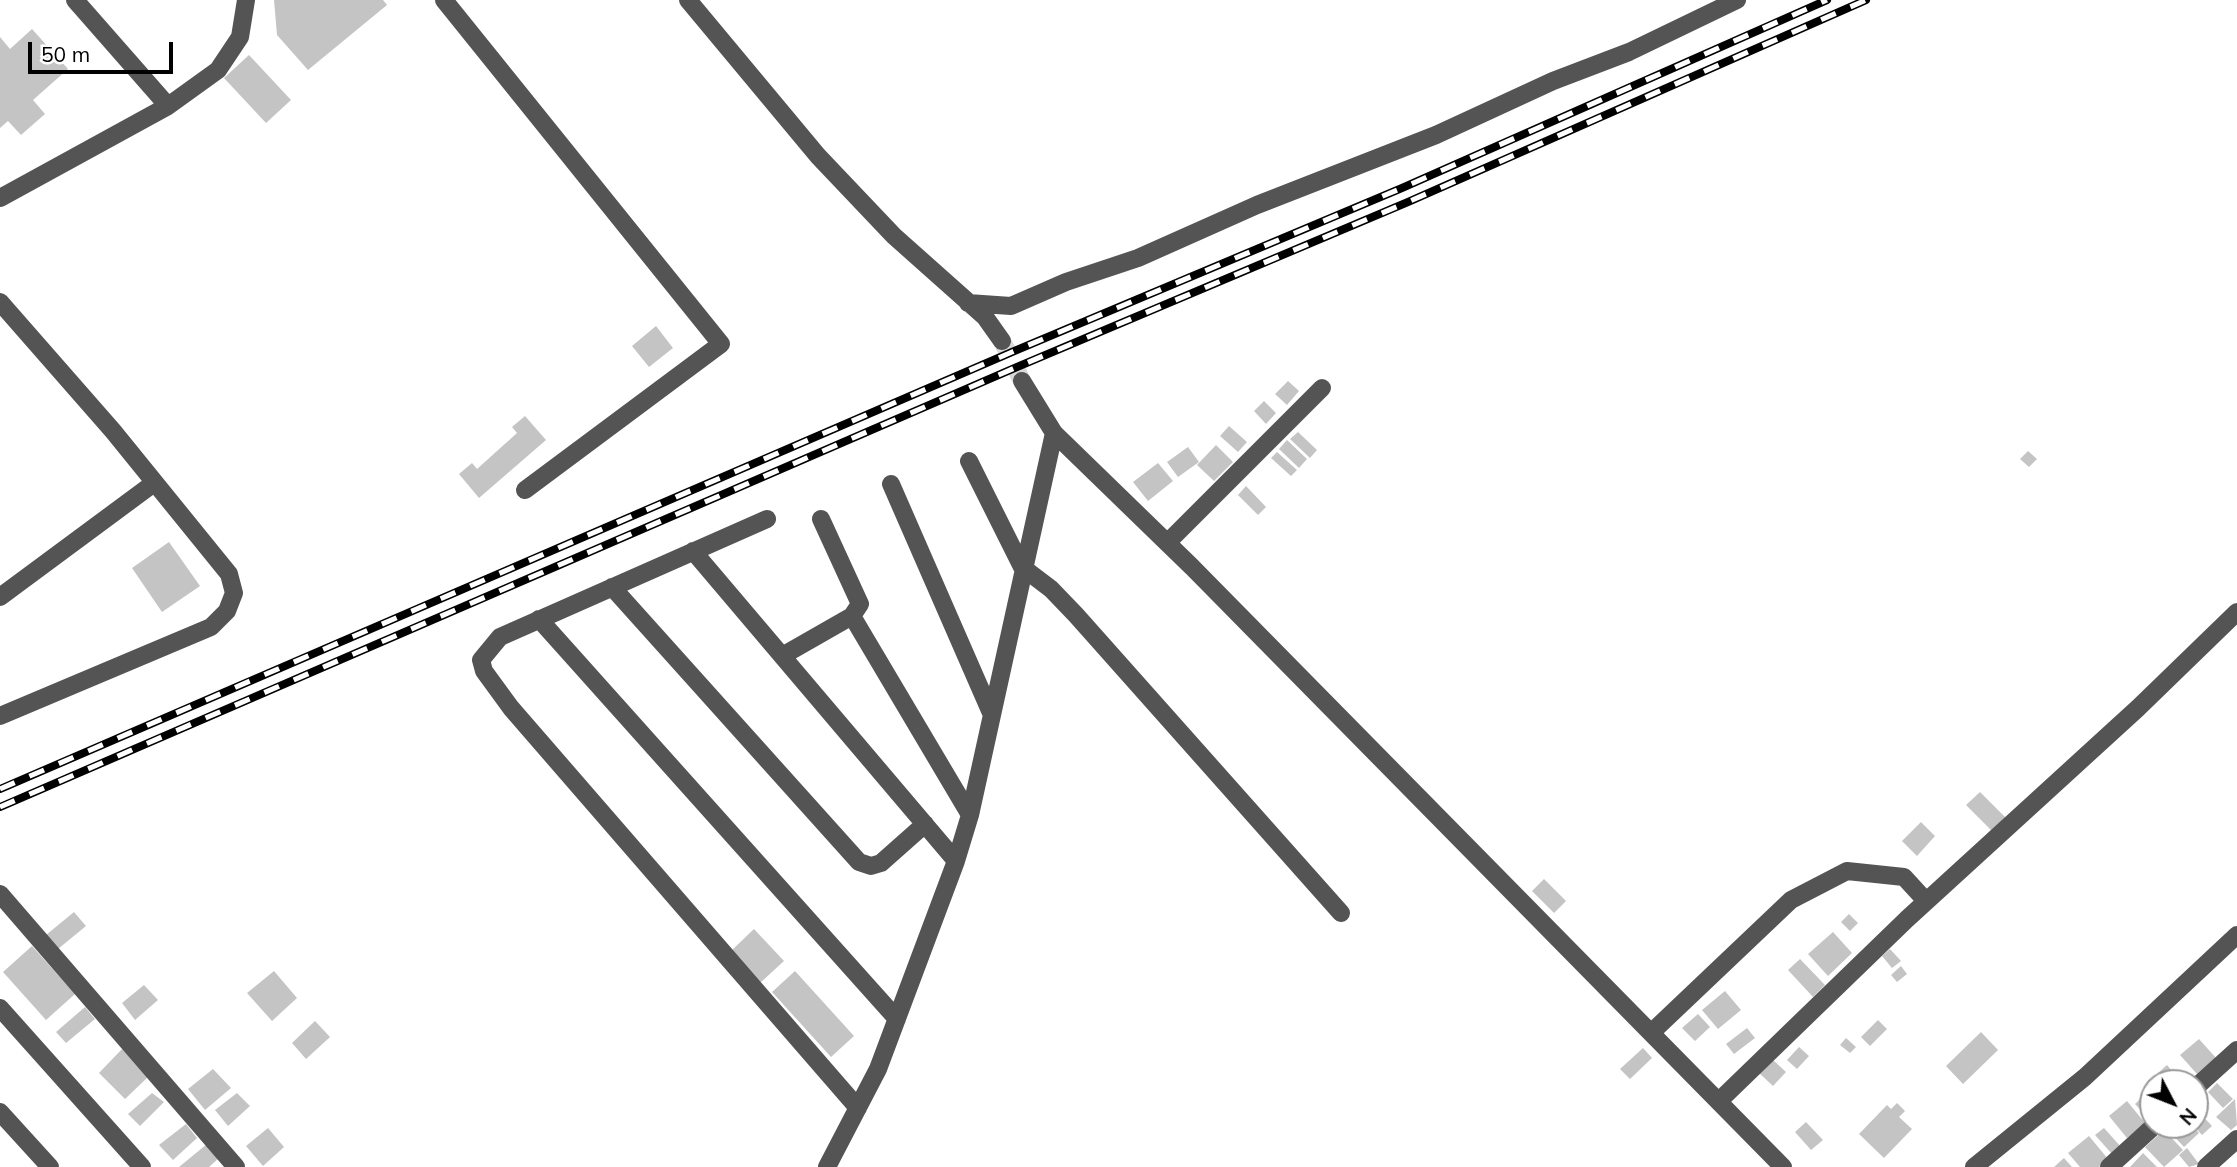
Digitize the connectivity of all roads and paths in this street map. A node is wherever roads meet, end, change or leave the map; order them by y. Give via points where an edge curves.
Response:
1 (75, 0) edge
2 (246, 0) edge
3 (444, 0) edge
4 (688, 0) edge
5 (1737, 0) edge
6 (167, 106) junction
7 (0, 198) edge
8 (0, 302) edge
9 (968, 303) junction
10 (1002, 341) tunnel mouth
11 (1022, 381) tunnel mouth
12 (1322, 388) dead end
13 (1054, 433) junction
14 (970, 461) dead end
15 (154, 483) junction
16 (891, 484) dead end
17 (525, 490) dead end
18 (767, 519) dead end
19 (821, 519) dead end
20 (1167, 543) junction
21 (693, 551) junction
22 (1022, 567) junction
23 (612, 587) junction
24 (0, 597) edge
25 (2237, 612) edge
26 (852, 616) junction
27 (539, 620) junction
28 (782, 656) junction
29 (991, 713) junction
30 (0, 716) edge
31 (970, 815) junction
32 (925, 824) junction
33 (956, 861) junction
34 (0, 894) edge
35 (1926, 901) junction
36 (1341, 913) dead end
37 (2237, 935) edge
38 (0, 1008) edge
39 (897, 1019) junction
40 (1651, 1032) junction
41 (2237, 1050) edge
42 (2209, 1075) edge
43 (1719, 1101) junction
44 (858, 1108) junction
45 (0, 1112) edge
46 (2140, 1139) edge
47 (2237, 1139) edge
48 (50, 1167) edge
49 (142, 1167) edge
50 (236, 1167) edge
51 (827, 1167) edge
52 (1783, 1167) edge
53 (1975, 1167) edge
54 (2109, 1167) edge
55 (2206, 1167) edge

1 - 6 street
2 - 6 street via 240,37 218,70
3 - 17 street via 721,344
4 - 9 street via 818,156 894,236
5 - 9 street via 1629,52 1138,258 1011,306
6 - 7 street
8 - 15 street
9 - 10 street
11 - 13 street
12 - 20 street
13 - 20 street
13 - 22 street
14 - 22 street
15 - 24 street
15 - 30 street via 229,574 234,593 226,611 211,627
16 - 29 street
18 - 21 street
19 - 26 street via 859,601
20 - 40 street
21 - 23 street
21 - 28 street
22 - 29 street
22 - 36 street via 1076,615
23 - 27 street
23 - 32 street via 859,862 881,863
25 - 35 street
26 - 28 street
26 - 31 street
27 - 39 street
27 - 44 street via 489,646 481,660 484,671 511,708
28 - 32 street
29 - 31 street
31 - 33 street
32 - 33 street
33 - 39 street
34 - 50 street
35 - 40 street via 1904,877 1847,871 1791,900
35 - 43 street
37 - 53 street via 2085,1077
38 - 49 street
39 - 44 street
40 - 43 street
41 - 42 street
43 - 52 street
44 - 51 street
45 - 48 street
46 - 54 street
47 - 55 street

